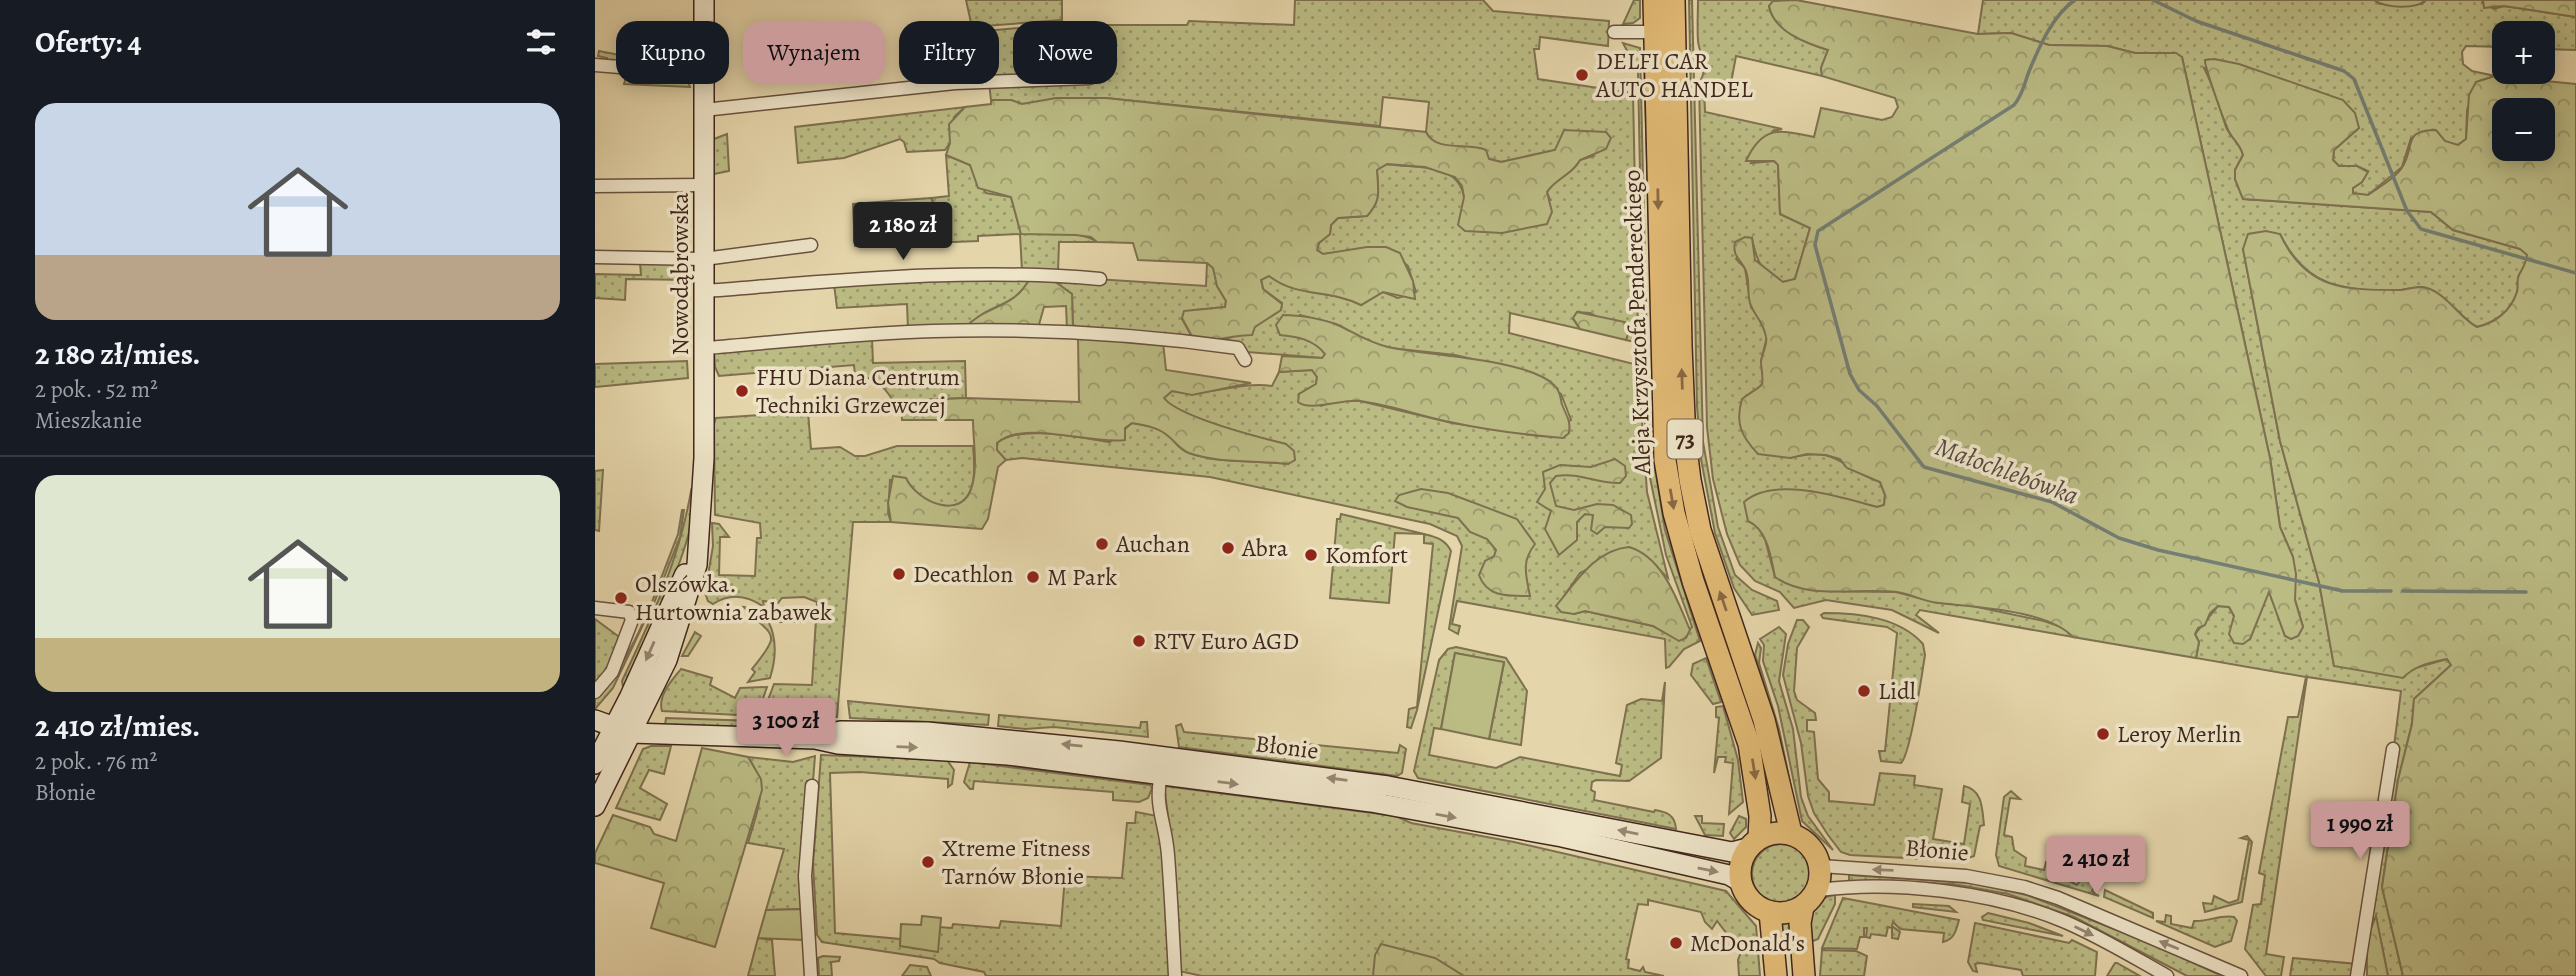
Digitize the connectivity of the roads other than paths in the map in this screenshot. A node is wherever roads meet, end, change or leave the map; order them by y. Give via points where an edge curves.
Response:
1 (704, 0) edge
2 (1654, 0) edge
3 (1674, 0) edge
4 (704, 21) edge
5 (1614, 32) dead end
6 (1665, 33) junction
7 (595, 65) edge
8 (616, 67) edge
9 (1013, 81) edge
10 (704, 84) edge
11 (704, 110) junction
12 (704, 185) junction
13 (595, 186) edge
14 (811, 245) dead end
15 (595, 257) edge
16 (704, 259) junction
17 (1100, 279) dead end
18 (704, 291) junction
19 (705, 348) junction
20 (1245, 360) dead end
21 (595, 608) edge
22 (595, 692) edge
23 (595, 720) edge
24 (613, 733) edge
25 (2393, 749) dead end
26 (595, 764) edge
27 (1163, 766) junction
28 (812, 786) dead end
29 (595, 806) edge
30 (1791, 833) junction
31 (1754, 843) junction
32 (1821, 866) junction
33 (1741, 882) junction
34 (1819, 890) junction
35 (1803, 907) junction
36 (1770, 912) junction
37 (2235, 974) edge
38 (811, 976) edge
39 (1175, 976) edge
40 (1776, 976) edge
41 (1804, 976) edge
42 (2167, 976) edge
43 (2357, 976) edge

1 - 4 main road, Nowodąbrowska
2 - 6 main road, Aleja Krzysztofa Pendereckiego / 73
3 - 6 main road, Aleja Krzysztofa Pendereckiego / 73
5 - 6 street
30 -> 6 main road, Aleja Krzysztofa Pendereckiego / 73 via 1764,720 1700,530 1690,480
6 -> 31 main road, Aleja Krzysztofa Pendereckiego / 73 via 1665,460 1693,581 1749,744 1760,816
7 - 8 street
9 - 11 street
10 - 11 main road, Nowodąbrowska
11 - 12 main road, Nowodąbrowska
12 - 13 street
12 - 16 main road, Nowodąbrowska
14 - 16 street
15 - 16 street
16 - 18 main road, Nowodąbrowska
17 - 18 street via 994,275
18 - 19 main road, Nowodąbrowska
19 - 20 street via 915,332 1036,330 1238,348
19 - 24 main road, Nowodąbrowska via 703,478 692,588 667,660
21 - 22 street via 620,609 629,612 632,620 612,672
23 - 24 main road
24 - 26 main road, Nowodąbrowska
24 - 27 main road, Błonie via 815,739
24 - 29 main road, Nowodąbrowska
25 - 43 street
31 -> 27 main road, Błonie via 1732,852 1388,786
27 -> 33 main road, Błonie via 1562,837 1729,875
27 - 39 street via 1157,805 1168,853
28 - 38 street via 805,876
30 - 31 main road via 1769,834
30 - 32 main road via 1812,849
31 - 33 main road, 73 via 1741,864
32 - 34 main road
37 -> 32 street, Błonie via 2058,898 2013,884 1945,874
33 - 36 main road via 1751,901
34 - 35 main road
34 -> 42 street, Błonie via 1866,887 2007,903 2073,926
35 - 36 main road via 1789,913
35 - 41 main road
36 - 40 main road

